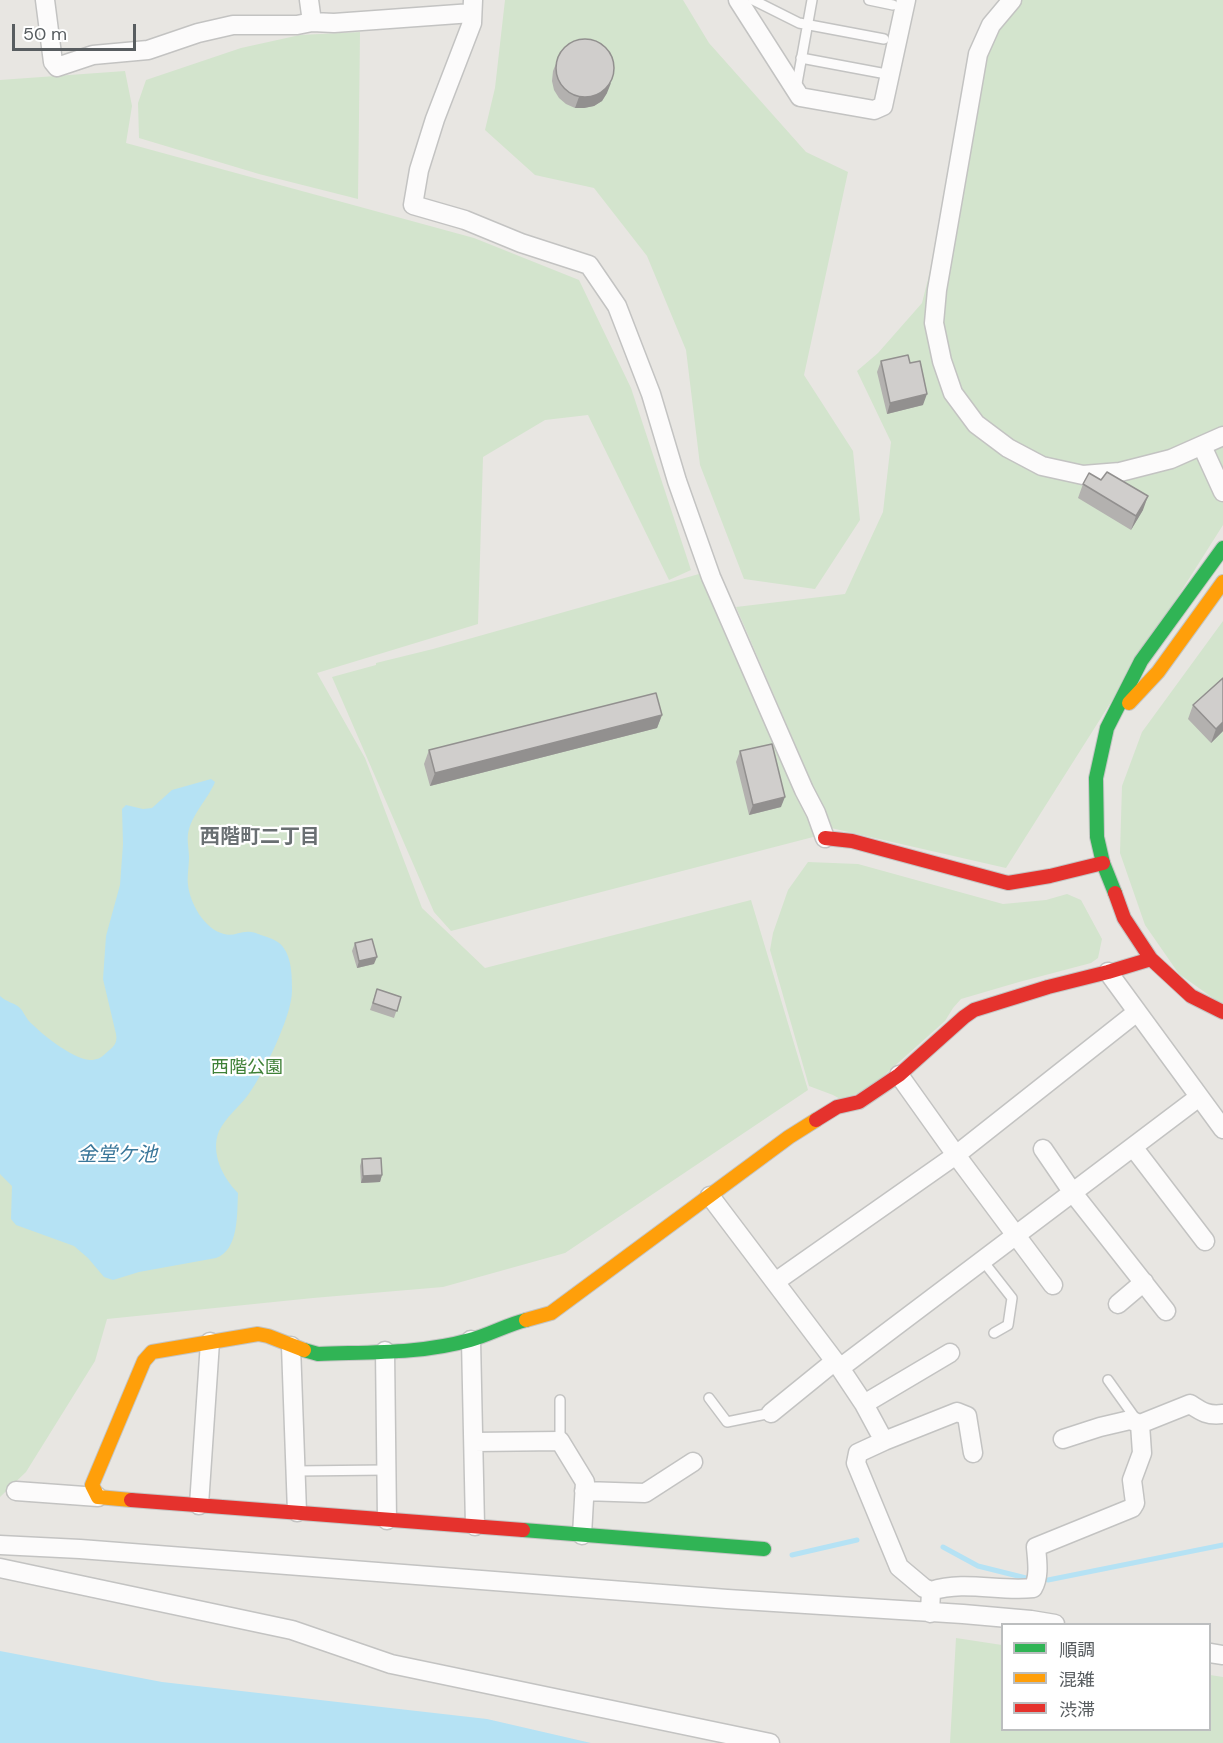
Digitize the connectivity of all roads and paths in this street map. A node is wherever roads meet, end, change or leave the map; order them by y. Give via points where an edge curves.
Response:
1 (45, 0) edge
2 (309, 0) edge
3 (738, 0) edge
4 (753, 0) edge
5 (812, 0) edge
6 (869, 0) edge
7 (1012, 0) edge
8 (899, 2) edge
9 (472, 6) edge
10 (397, 9) edge
11 (312, 22) junction
12 (808, 25) junction
13 (884, 39) dead end
14 (801, 58) junction
15 (881, 73) dead end
16 (795, 90) junction
17 (1223, 436) edge
18 (1202, 446) junction
19 (1223, 492) edge
20 (1223, 548) edge
21 (1223, 582) edge
22 (1107, 728) junction
23 (825, 838) joint
24 (1103, 863) junction
25 (1151, 959) junction
26 (1108, 972) junction
27 (1137, 1012) junction
28 (1223, 1012) edge
29 (899, 1075) junction
30 (1199, 1097) junction
31 (1223, 1129) edge
32 (1133, 1147) junction
33 (1043, 1149) dead end
34 (956, 1155) junction
35 (1073, 1193) junction
36 (710, 1196) junction
37 (1016, 1236) junction
38 (1205, 1241) dead end
39 (983, 1261) junction
40 (775, 1282) junction
41 (1144, 1282) junction
42 (1053, 1285) dead end
43 (1118, 1304) dead end
44 (1166, 1311) dead end
45 (994, 1333) dead end
46 (471, 1340) junction
47 (210, 1342) junction
48 (291, 1346) junction
49 (385, 1351) junction
50 (950, 1353) dead end
51 (838, 1365) junction
52 (1108, 1380) dead end
53 (709, 1398) dead end
54 (560, 1400) dead end
55 (864, 1404) junction
56 (771, 1413) joint
57 (1223, 1414) edge
58 (1140, 1424) junction
59 (1063, 1438) dead end
60 (560, 1441) junction
61 (884, 1441) junction
62 (474, 1442) junction
63 (974, 1453) dead end
64 (693, 1462) dead end
65 (387, 1470) junction
66 (295, 1471) junction
67 (16, 1491) dead end
68 (584, 1491) junction
69 (98, 1497) junction
70 (199, 1504) junction
71 (297, 1512) junction
72 (387, 1520) junction
73 (476, 1526) junction
74 (582, 1534) junction
75 (0, 1545) edge
76 (764, 1549) dead end
77 (0, 1568) edge
78 (931, 1591) junction
79 (930, 1613) junction
80 (1049, 1623) edge
81 (770, 1743) edge

1 - 11 street via 53,62 57,67 93,55 148,50 234,25
2 - 11 street
3 - 16 street
4 - 12 lane
5 - 12 lane
6 - 8 lane
7 - 18 street via 991,25 978,54 937,290 934,323 953,393 976,424 1008,448 1042,466 1083,475 1120,472 1171,459
8 - 16 street via 883,106 874,110 800,97
9 - 10 street
9 - 23 street via 472,23 435,119 419,170 413,206 465,220 589,265 617,306 651,394 711,578
10 - 11 street via 334,23
12 - 13 lane
12 - 14 lane
14 - 15 lane
14 - 16 lane
17 - 18 street
18 - 19 street
20 - 22 street via 1141,661
21 - 22 street via 1158,672
22 - 24 street via 1096,778 1097,837
23 - 24 street via 852,841 1008,884
24 - 25 street via 1124,918
25 - 26 street
25 - 28 street via 1191,996
26 - 27 street
26 - 29 street via 974,1010
27 - 30 street
27 - 34 street
29 - 34 street
29 - 36 street via 859,1102 837,1107 789,1137
30 - 31 street
30 - 32 street
32 - 35 street
32 - 38 street
33 - 35 street
34 - 37 street
34 - 40 street
35 - 37 street
35 - 41 street
36 - 40 street
36 - 46 street via 551,1313
37 - 39 street
37 - 42 street
39 - 45 lane via 1012,1298 1008,1325
39 - 51 street
40 - 51 street
41 - 43 street
41 - 44 street
46 - 49 street
46 - 62 street
47 - 48 street via 258,1334
47 - 69 street via 152,1352 144,1361 92,1485
47 - 70 street
48 - 49 street via 318,1354
48 - 66 street
49 - 65 street
50 - 55 street
51 - 55 street
51 - 56 street
52 - 58 lane
53 - 56 lane via 727,1422
54 - 60 lane
55 - 61 street
57 - 58 street via 1212,1416 1191,1404
58 - 59 street via 1130,1420
58 - 78 street via 1142,1453 1132,1480 1132,1508 1036,1547 1038,1568 1033,1587 965,1586
60 - 62 street
60 - 68 street via 585,1482
61 - 63 street via 957,1412 967,1416
61 - 78 street via 858,1453 856,1463 899,1567
62 - 73 street
64 - 68 street via 645,1493
65 - 66 lane
65 - 72 street
66 - 71 street
67 - 69 street
68 - 74 street
69 - 70 street
70 - 71 street
71 - 72 street
72 - 73 street
73 - 74 street
74 - 76 street
75 - 79 street
77 - 81 street via 292,1630 391,1664
78 - 79 street
79 - 80 street

